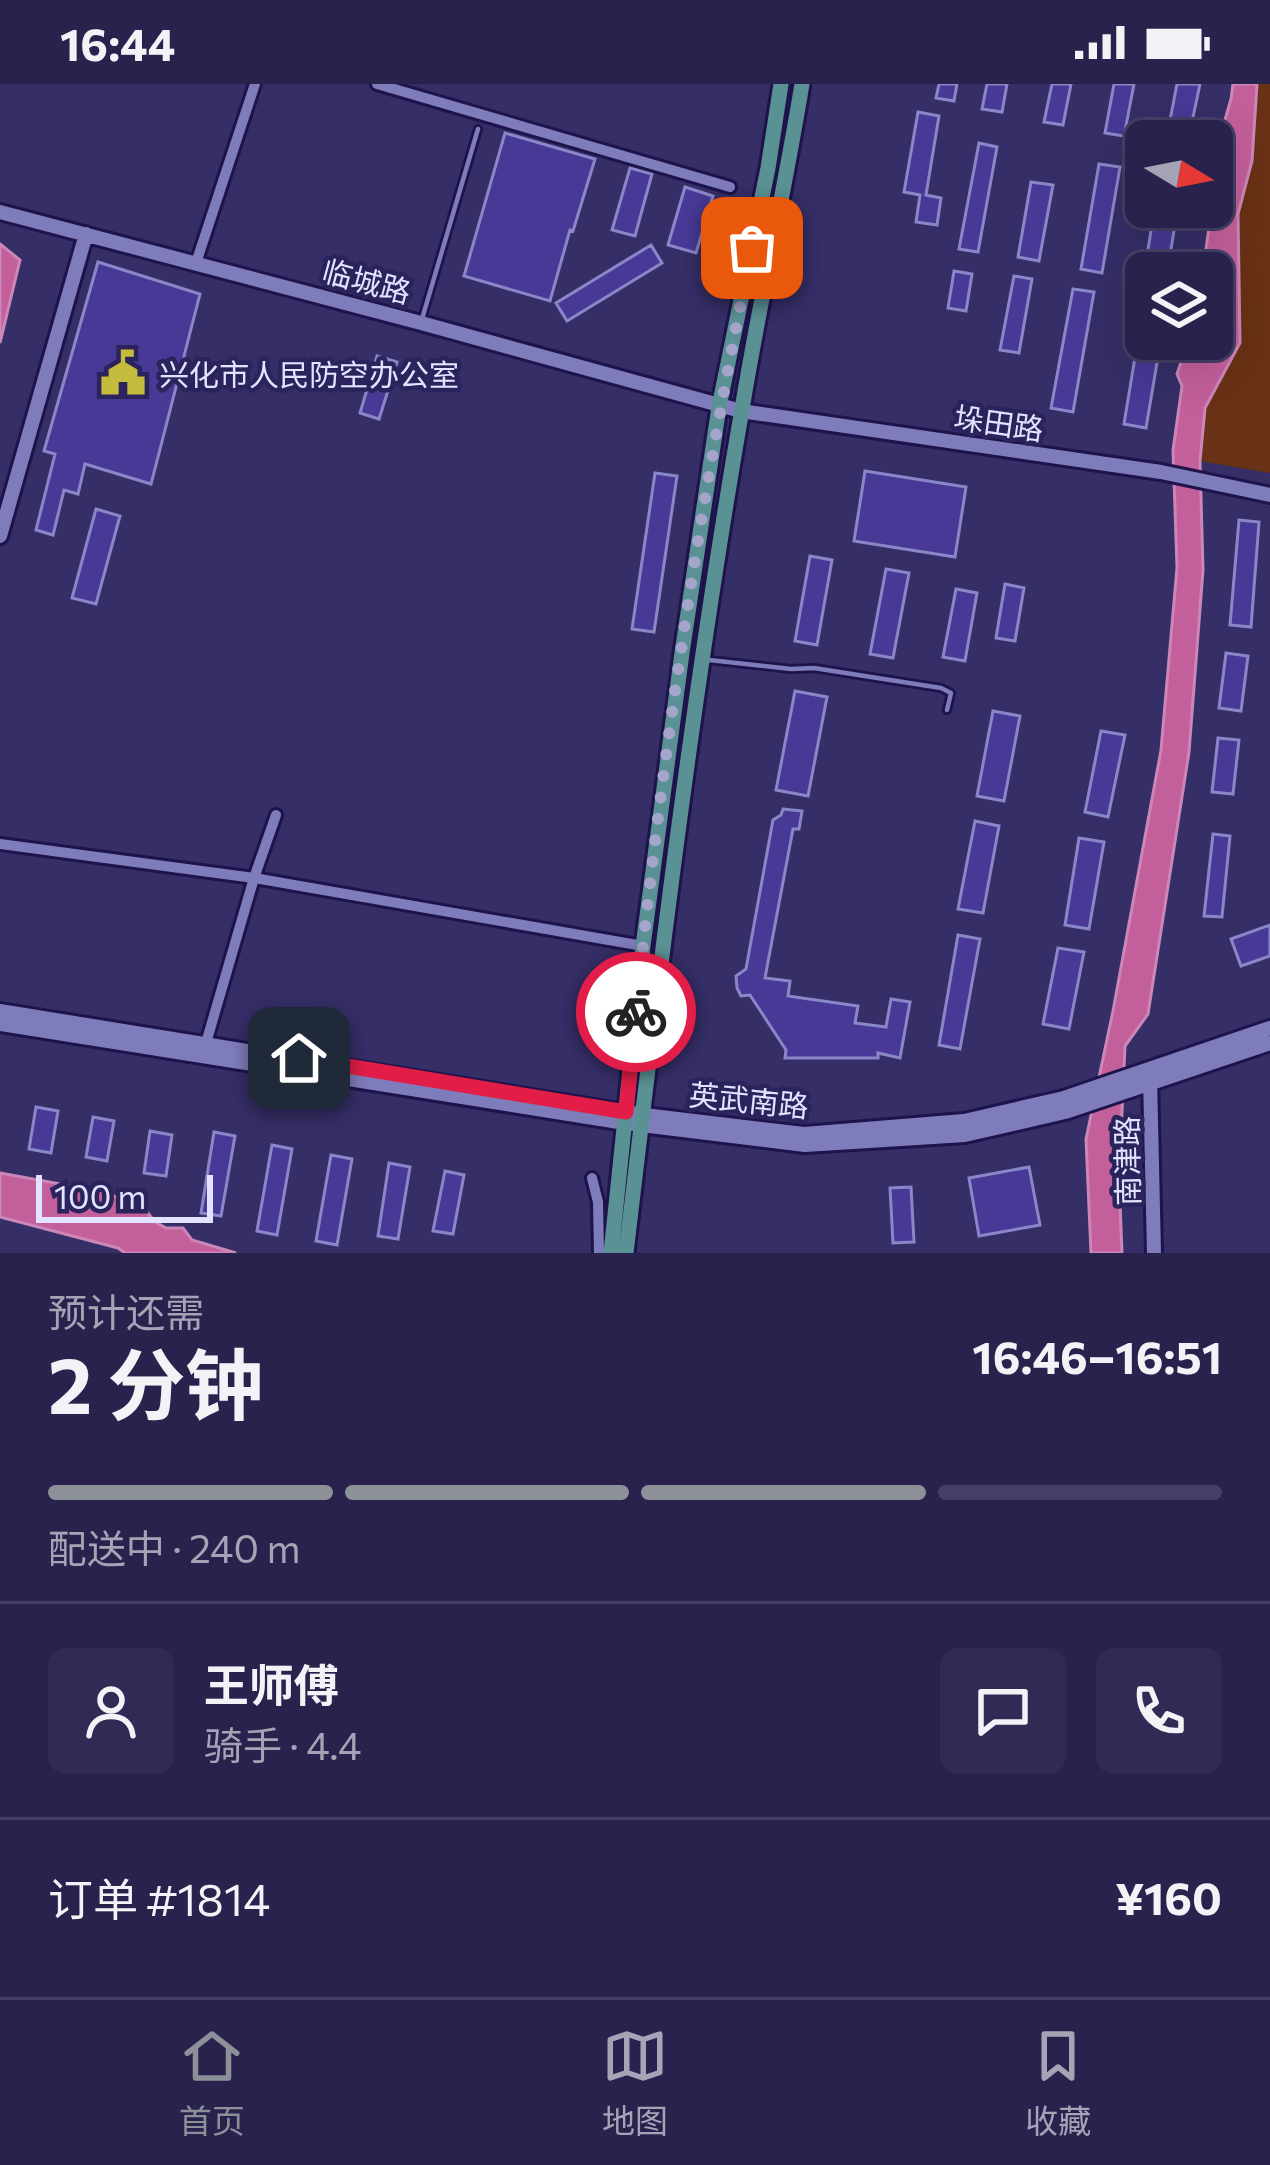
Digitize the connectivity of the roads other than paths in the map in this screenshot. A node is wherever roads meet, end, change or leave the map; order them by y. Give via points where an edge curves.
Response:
1 (255, 84) edge
2 (377, 84) edge
3 (781, 84) edge
4 (802, 84) edge
5 (478, 129) dead end
6 (730, 187) dead end
7 (0, 212) edge
8 (86, 234) junction
9 (196, 263) junction
10 (421, 322) junction
11 (719, 406) junction
12 (741, 412) junction
13 (1270, 495) edge
14 (0, 536) edge
15 (704, 659) junction
16 (947, 710) dead end
17 (276, 815) dead end
18 (0, 844) edge
19 (254, 878) junction
20 (643, 946) junction
21 (0, 1011) edge
22 (0, 1024) edge
23 (1270, 1028) edge
24 (206, 1043) junction
25 (1270, 1043) edge
26 (1150, 1077) junction
27 (625, 1117) junction
28 (644, 1120) junction
29 (592, 1178) dead end
30 (613, 1247) edge
31 (1154, 1253) edge

1 - 9 street
2 - 6 street
3 - 11 main road
4 - 12 main road
5 - 10 lane
7 - 8 main road, 临城路
8 - 9 main road, 临城路
8 - 14 main road
9 - 10 main road, 临城路
10 - 11 main road, 临城路
11 - 12 main road, 垛田路
11 - 20 main road
12 - 13 main road, 垛田路
12 - 15 main road
15 - 16 lane via 941,688 951,693
15 - 28 main road
17 - 19 street
18 - 19 street
19 - 20 street
19 - 24 street
20 - 27 main road
21 - 24 main road, 英武南路
22 - 27 main road, 英武南路
23 - 26 main road, 英武南路
24 - 27 main road, 英武南路
25 - 26 main road, 英武南路
26 - 28 main road, 英武南路 via 965,1135 805,1145
26 - 31 main road, 南津路
27 - 28 main road, 英武南路
27 - 30 main road
28 - 30 main road
29 - 30 street

